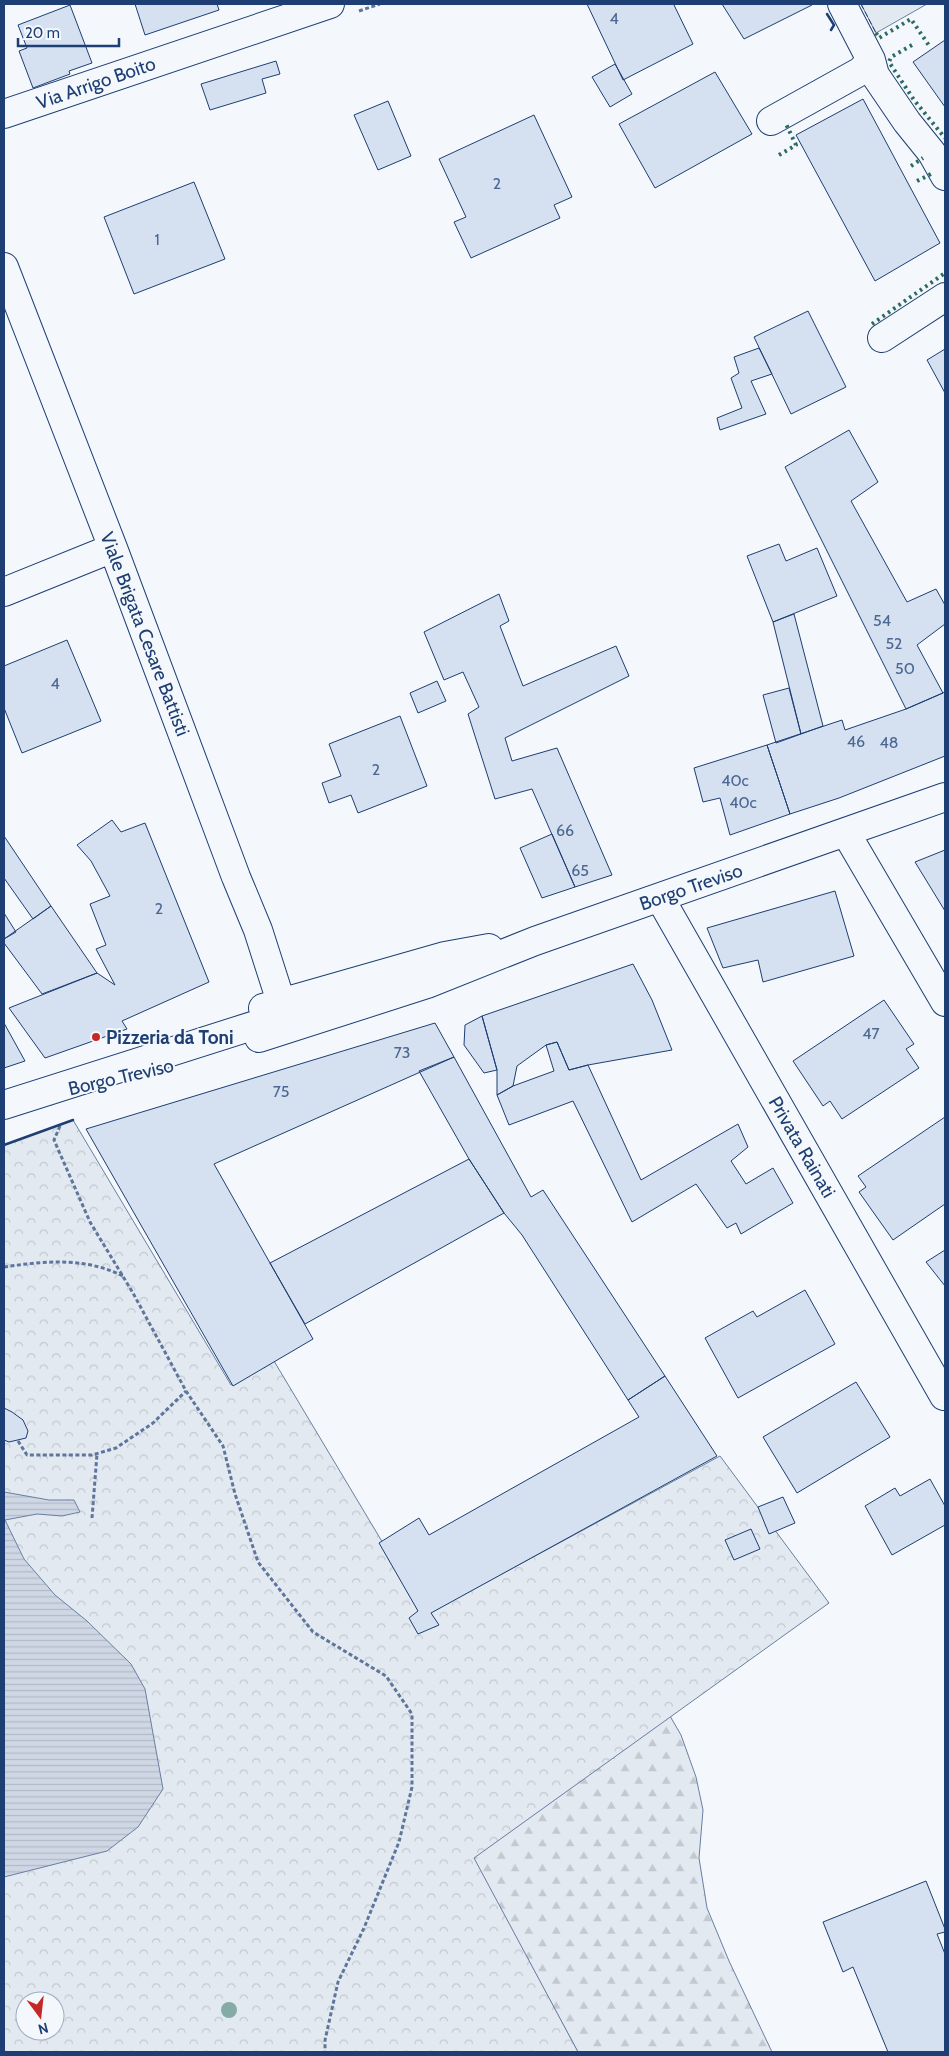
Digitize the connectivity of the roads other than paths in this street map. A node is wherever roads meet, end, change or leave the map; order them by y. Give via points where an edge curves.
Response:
1 (330, 4) edge
2 (842, 4) edge
3 (871, 60) junction
4 (4, 114) edge
5 (771, 121) dead end
6 (945, 176) edge
7 (4, 267) edge
8 (945, 297) edge
9 (882, 338) dead end
10 (112, 548) junction
11 (4, 592) edge
12 (945, 797) edge
13 (846, 833) junction
14 (660, 898) junction
15 (535, 941) junction
16 (281, 1002) junction
17 (945, 1002) edge
18 (344, 1010) junction
19 (40, 1093) junction
20 (4, 1105) edge
21 (944, 1396) edge

1 - 4 street, Via Arrigo Boito
2 - 3 street
3 - 5 street via 861,71
3 - 6 street via 875,76 932,153
7 - 10 street, Viale Brigata Cesare Battisti
8 - 9 street
10 - 11 street
10 - 16 street, Viale Brigata Cesare Battisti via 258,930
12 - 13 street, Borgo Treviso
13 - 14 street, Borgo Treviso
13 - 17 street
14 - 15 street, Borgo Treviso
14 - 21 street, Privata Rainati
15 - 16 street, Borgo Treviso via 445,956
15 - 18 street, Borgo Treviso via 427,984
16 - 18 street, Borgo Treviso via 293,1011 326,1004
16 - 19 street, Borgo Treviso via 102,1063
18 - 19 street, Borgo Treviso via 187,1062 108,1084
19 - 20 street, Borgo Treviso

